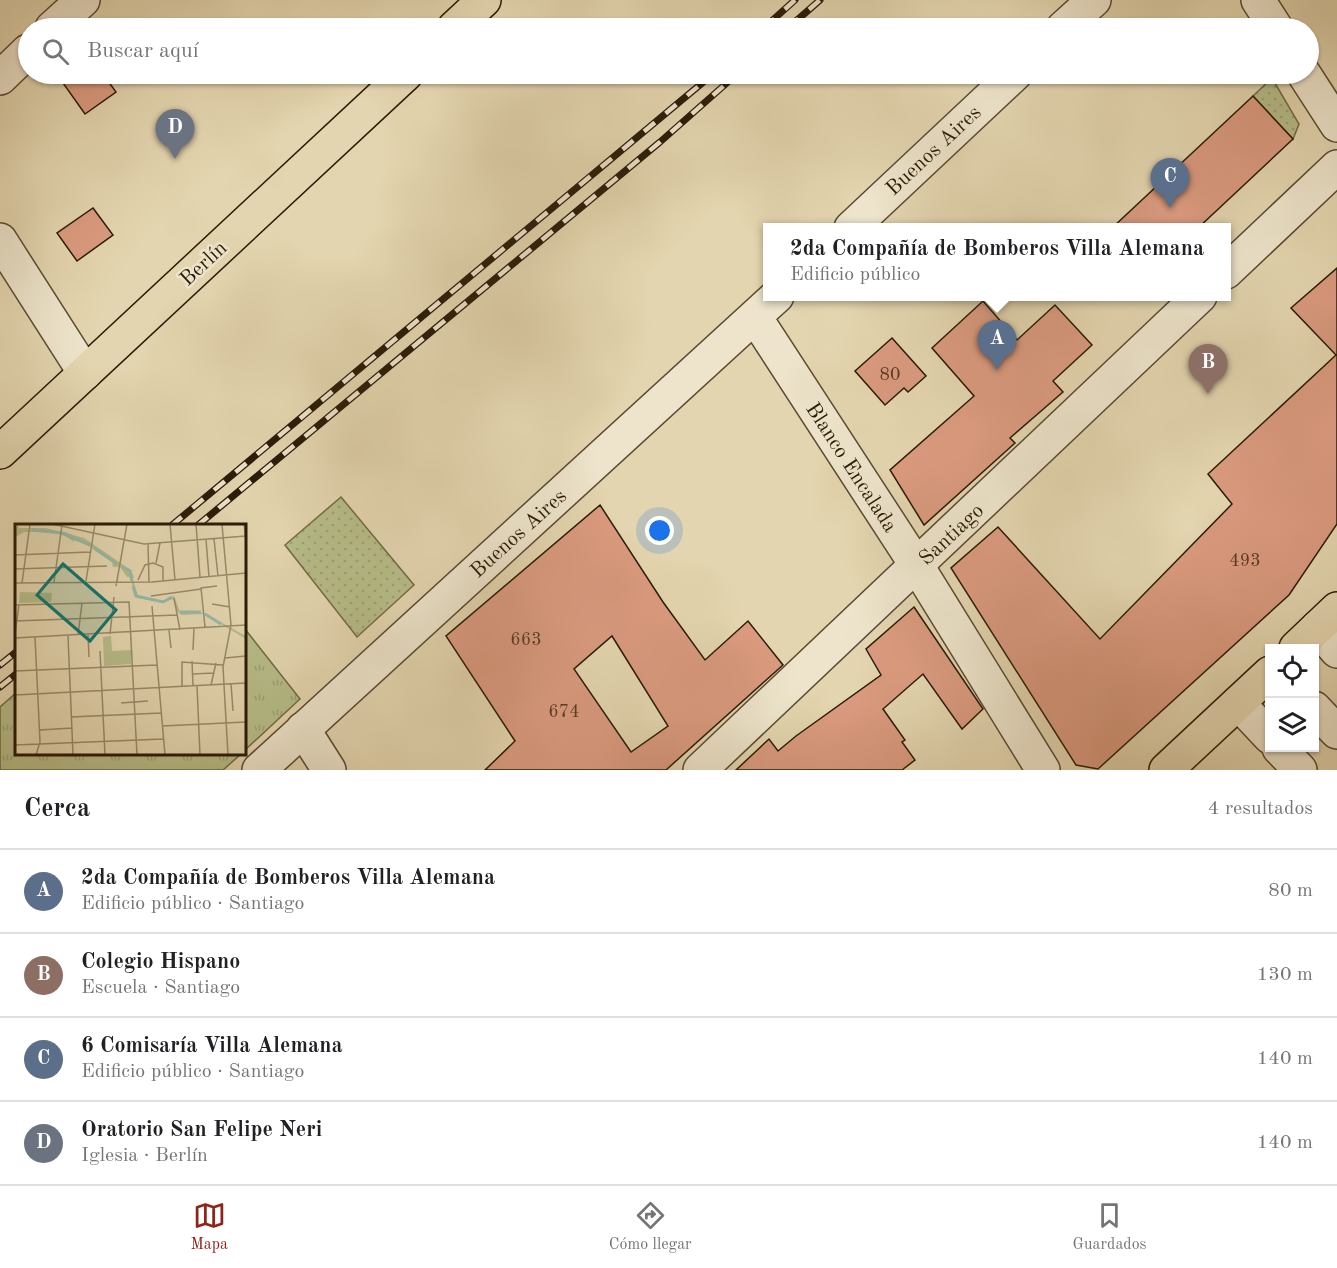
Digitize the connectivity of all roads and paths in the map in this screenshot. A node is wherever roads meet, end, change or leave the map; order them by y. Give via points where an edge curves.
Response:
1 (83, 0) edge
2 (484, 0) edge
3 (1094, 0) edge
4 (1258, 0) edge
5 (63, 18) edge
6 (465, 18) edge
7 (1074, 18) edge
8 (1270, 18) edge
9 (18, 61) edge
10 (0, 78) edge
11 (395, 84) edge
12 (1004, 84) edge
13 (1310, 84) edge
14 (1337, 125) edge
15 (1337, 167) edge
16 (856, 223) edge
17 (0, 240) edge
18 (1231, 268) edge
19 (1196, 301) edge
20 (766, 307) edge
21 (85, 373) junction
22 (0, 452) edge
23 (917, 566) junction
24 (1265, 677) edge
25 (1238, 703) junction
26 (1319, 713) edge
27 (303, 729) junction
28 (1337, 732) edge
29 (1265, 733) edge
30 (1284, 752) edge
31 (1172, 768) edge
32 (259, 770) edge
33 (329, 770) edge
34 (699, 770) edge
35 (1043, 770) edge
36 (1300, 770) edge

1 - 5 street
2 - 6 main road
3 - 7 street
4 - 8 street
9 - 10 street
11 - 21 main road, Berlín
12 - 16 street, Buenos Aires
13 - 14 street
15 - 18 street
17 - 21 street
19 - 23 street, Santiago
20 - 23 street, Blanco Encalada
20 - 27 street, Buenos Aires
21 - 22 main road, Berlín
23 - 34 street, Santiago
23 - 35 street, Blanco Encalada
24 - 25 main road
25 - 29 street
25 - 31 main road
26 - 28 street
27 - 32 street, Buenos Aires
27 - 33 street
30 - 36 street

